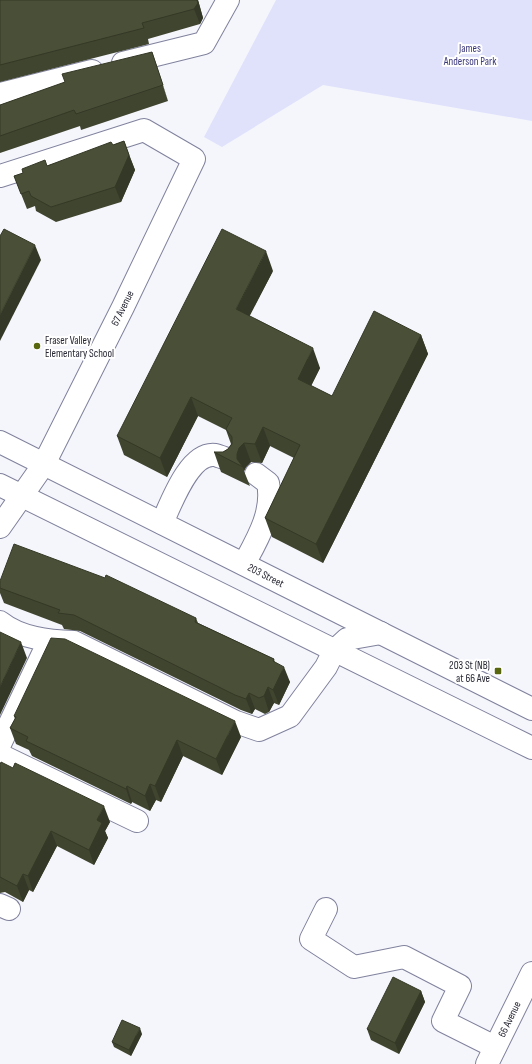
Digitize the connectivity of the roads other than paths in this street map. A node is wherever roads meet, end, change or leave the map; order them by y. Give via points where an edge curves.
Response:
1 (228, 0) edge
2 (0, 94) edge
3 (0, 176) edge
4 (0, 442) edge
5 (227, 459) edge
6 (44, 464) junction
7 (256, 474) dead end
8 (0, 485) edge
9 (22, 496) junction
10 (162, 523) junction
11 (0, 527) edge
12 (244, 564) junction
13 (0, 622) edge
14 (381, 633) junction
15 (49, 641) junction
16 (334, 651) junction
17 (532, 709) edge
18 (0, 744) edge
19 (532, 748) edge
20 (0, 754) edge
21 (137, 821) dead end
22 (326, 910) dead end
23 (532, 973) edge
24 (491, 1056) edge

1 - 2 main road via 204,43
3 - 6 main road, 67 Avenue via 144,130 194,159
4 - 6 main road, 203 Street
5 - 10 main road via 214,455 201,459 190,468
6 - 9 main road, 67 Avenue
6 - 10 main road, 203 Street
7 - 12 main road via 268,483 271,494 264,524
8 - 9 main road
9 - 11 main road, 67 Avenue
9 - 16 main road
10 - 12 main road, 203 Street
12 - 14 main road, 203 Street
13 - 15 main road via 11,630
14 - 16 main road via 347,639
14 - 17 main road, 203 Street
15 - 16 main road via 74,642 236,722 259,730 290,716 326,667
15 - 18 main road
16 - 19 main road
20 - 21 main road
22 - 24 main road via 311,939 354,967 404,957 460,986 443,1020
23 - 24 main road, 66 Avenue

